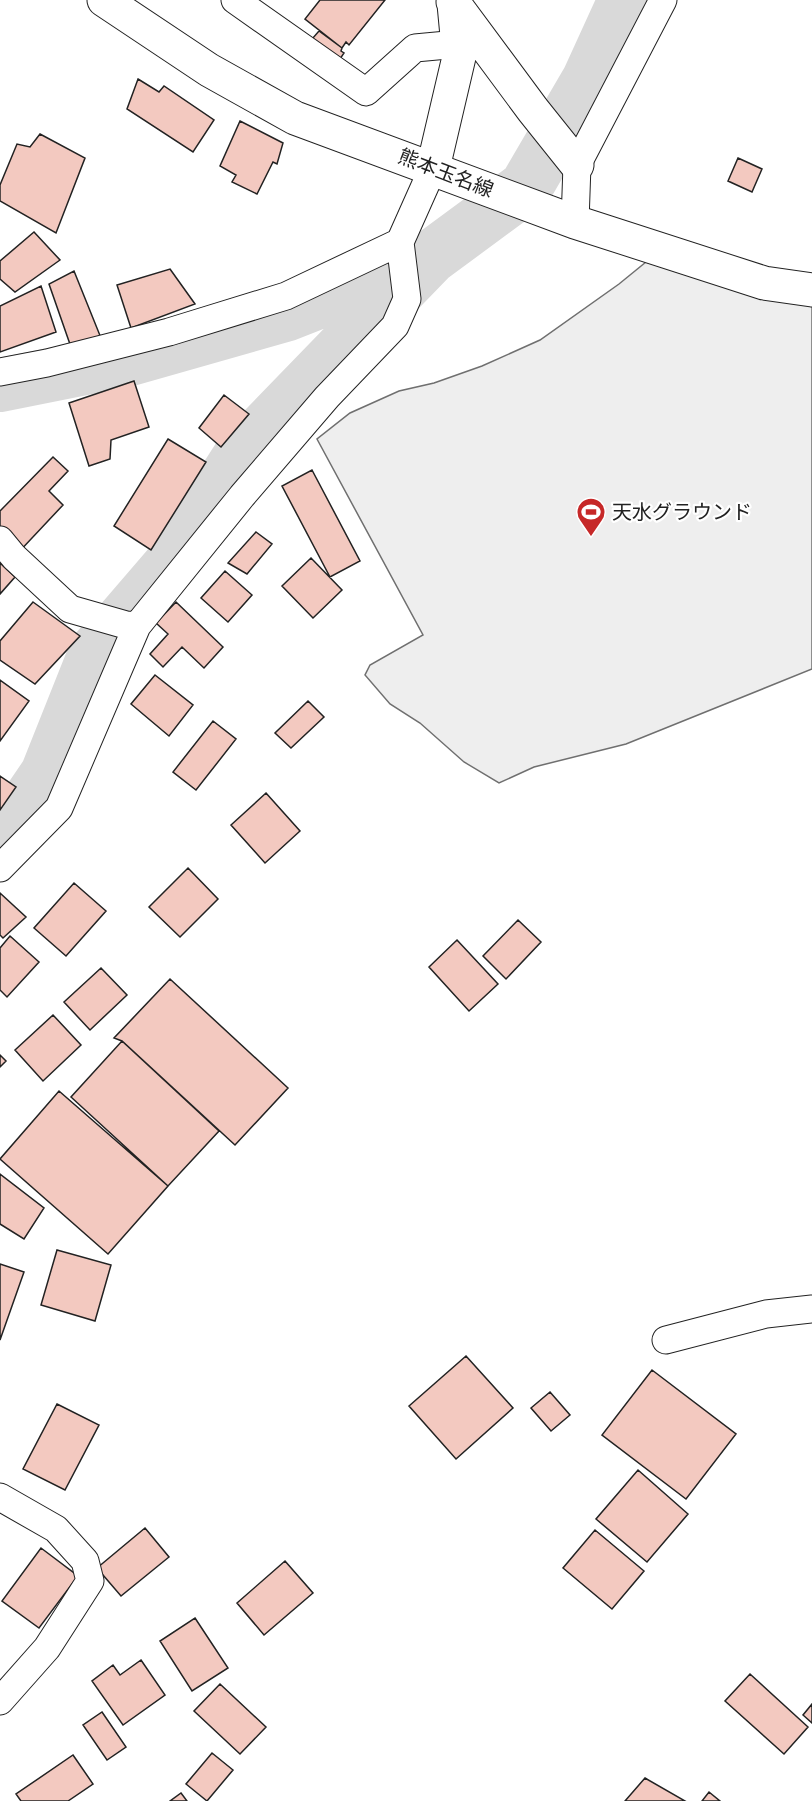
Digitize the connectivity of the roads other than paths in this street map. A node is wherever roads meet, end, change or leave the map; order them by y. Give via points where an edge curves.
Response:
1 (104, 0) edge
2 (236, 0) edge
3 (663, 0) edge
4 (453, 1) edge
5 (458, 44) junction
6 (570, 157) junction
7 (433, 168) junction
8 (574, 222) junction
9 (401, 248) junction
10 (812, 290) edge
11 (0, 372) edge
12 (0, 540) edge
13 (122, 623) junction
14 (0, 868) edge
15 (812, 1309) edge
16 (666, 1340) dead end
17 (0, 1497) edge
18 (0, 1701) edge

1 - 7 main road, 熊本玉名線 via 209,70 296,118
2 - 5 street via 366,92 415,48
3 - 6 street
4 - 5 main road
4 - 6 main road
5 - 7 main road via 459,57
6 - 8 street
7 - 8 main road, 熊本玉名線
7 - 9 street
8 - 10 main road, 熊本玉名線 via 764,283
9 - 11 street via 286,296 169,332
9 - 13 street via 406,299 395,326
12 - 13 street via 70,609
13 - 14 street via 59,808
15 - 16 street via 766,1314
17 - 18 street via 56,1529 85,1561 90,1581 47,1648

